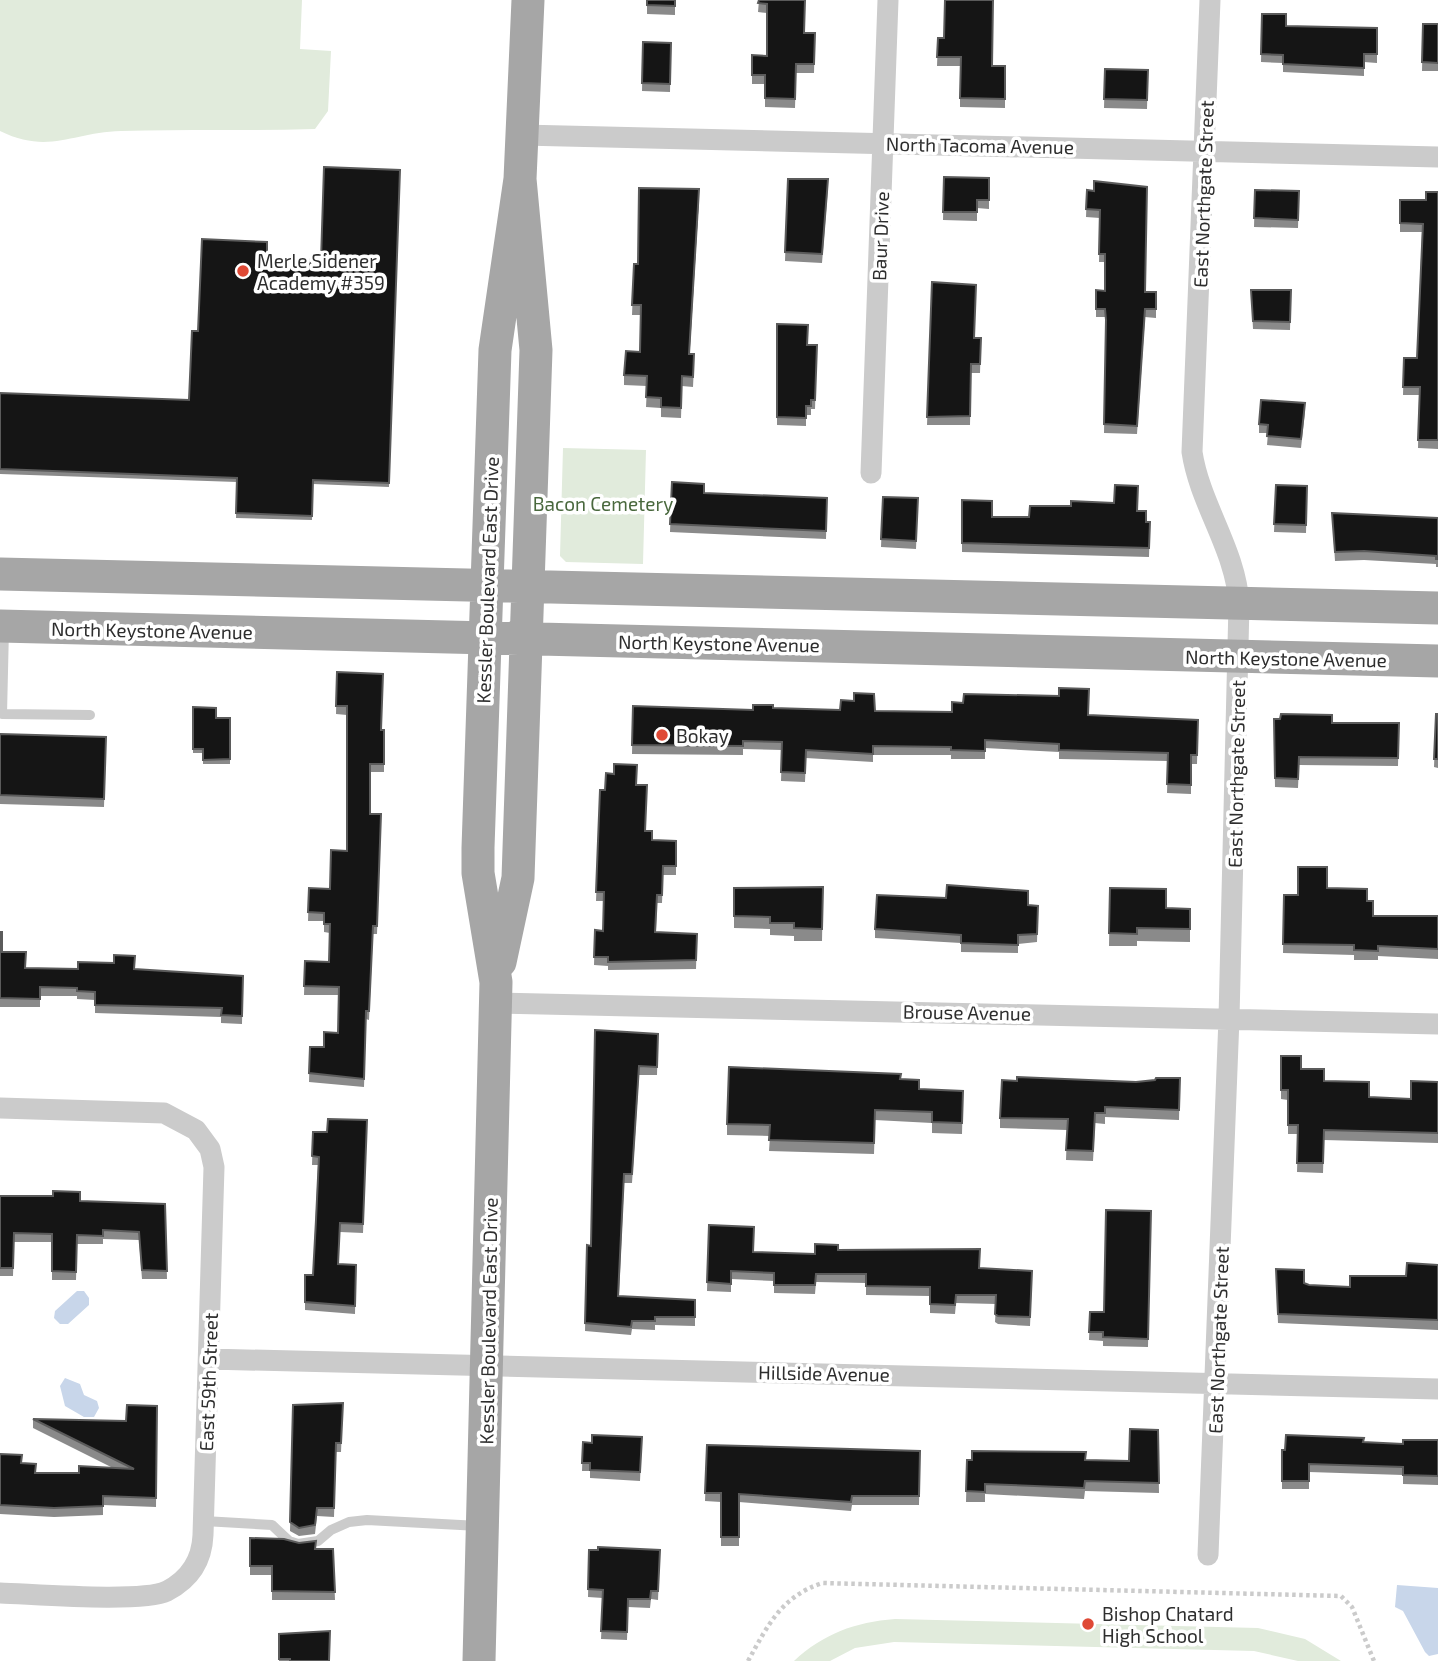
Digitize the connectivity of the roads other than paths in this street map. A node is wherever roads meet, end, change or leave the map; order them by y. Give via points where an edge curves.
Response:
1 (528, 0) edge
2 (888, 0) edge
3 (1210, 0) edge
4 (522, 135) junction
5 (884, 143) junction
6 (1205, 150) junction
7 (1438, 157) edge
8 (520, 179) junction
9 (871, 473) dead end
10 (0, 573) edge
11 (486, 587) junction
12 (526, 587) junction
13 (1239, 604) junction
14 (1438, 608) edge
15 (2, 626) edge
16 (485, 638) junction
17 (524, 639) junction
18 (1239, 656) junction
19 (1438, 661) edge
20 (90, 716) dead end
21 (496, 992) junction
22 (1229, 1018) junction
23 (1438, 1024) edge
24 (0, 1108) edge
25 (209, 1359) junction
26 (487, 1365) junction
27 (1216, 1383) junction
28 (1438, 1388) edge
29 (204, 1521) junction
30 (482, 1526) junction
31 (1208, 1555) dead end
32 (0, 1593) edge
33 (479, 1661) edge

1 - 4 main road, Kessler Boulevard East Drive
2 - 5 street, Baur Drive
3 - 6 street, East Northgate Street
4 - 5 street, North Tacoma Avenue
4 - 8 main road, Kessler Boulevard East Drive
5 - 6 street, North Tacoma Avenue
5 - 9 street, Baur Drive
6 - 7 street, North Tacoma Avenue
6 - 13 street, East Northgate Street via 1192,452 1235,572
8 - 11 main road, Kessler Boulevard East Drive via 495,350
8 - 12 main road, Kessler Boulevard East Drive via 536,350
10 - 11 main road
11 - 12 main road
11 - 16 main road, Kessler Boulevard East Drive
12 - 13 main road
12 - 17 main road, Kessler Boulevard East Drive
13 - 14 main road
13 - 18 street, East Northgate Street
15 - 16 main road, North Keystone Avenue
15 - 20 lane via 2,714
16 - 17 main road, North Keystone Avenue
16 - 21 main road, Kessler Boulevard East Drive via 478,873
17 - 18 main road, North Keystone Avenue
17 - 21 main road, Kessler Boulevard East Drive via 518,878
18 - 19 main road, North Keystone Avenue
18 - 22 street, East Northgate Street
21 - 22 street, Brouse Avenue
21 - 26 main road, Kessler Boulevard East Drive
22 - 23 street, Brouse Avenue
22 - 27 street, East Northgate Street
24 - 25 street, East 59th Street via 159,1113 178,1118 199,1134 214,1167
25 - 26 street, Hillside Avenue
25 - 29 street, East 59th Street
26 - 27 street, Hillside Avenue
26 - 30 main road, Kessler Boulevard East Drive
27 - 28 street, Hillside Avenue
27 - 31 street, East Northgate Street
29 - 30 lane via 272,1525 298,1544 318,1541 349,1522 367,1520
29 - 32 street, East 59th Street via 202,1551 192,1570 166,1591 139,1596
30 - 33 main road, Kessler Boulevard East Drive

